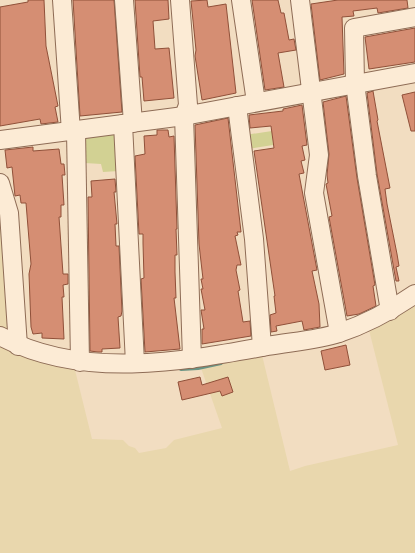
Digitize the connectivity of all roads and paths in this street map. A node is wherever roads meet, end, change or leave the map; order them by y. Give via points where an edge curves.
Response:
1 (62, 0) edge
2 (124, 0) edge
3 (180, 0) edge
4 (241, 0) edge
5 (300, 0) edge
6 (415, 18) edge
7 (415, 73) edge
8 (355, 83) junction
9 (310, 91) junction
10 (256, 102) junction
11 (237, 106) junction
12 (184, 116) junction
13 (128, 124) junction
14 (73, 131) junction
15 (0, 140) edge
16 (0, 183) edge
17 (415, 294) edge
18 (390, 310) junction
19 (339, 333) junction
20 (0, 336) edge
21 (18, 346) junction
22 (262, 347) junction
23 (192, 360) junction
24 (80, 362) junction
25 (135, 363) junction

1 - 14 street
2 - 13 street
3 - 12 street via 188,105
4 - 10 street
5 - 9 street
6 - 8 street via 354,28
7 - 8 street
8 - 9 street
8 - 18 street via 367,176
9 - 10 street
9 - 19 street via 319,155 314,193
10 - 11 street
11 - 12 street
11 - 22 street via 254,238
12 - 13 street
12 - 23 street
13 - 14 street
13 - 25 street
14 - 15 street
14 - 24 street
16 - 21 street via 9,213
17 - 18 street
18 - 19 street
19 - 22 street
20 - 21 street
21 - 24 street
22 - 23 street
23 - 25 street
24 - 25 street

